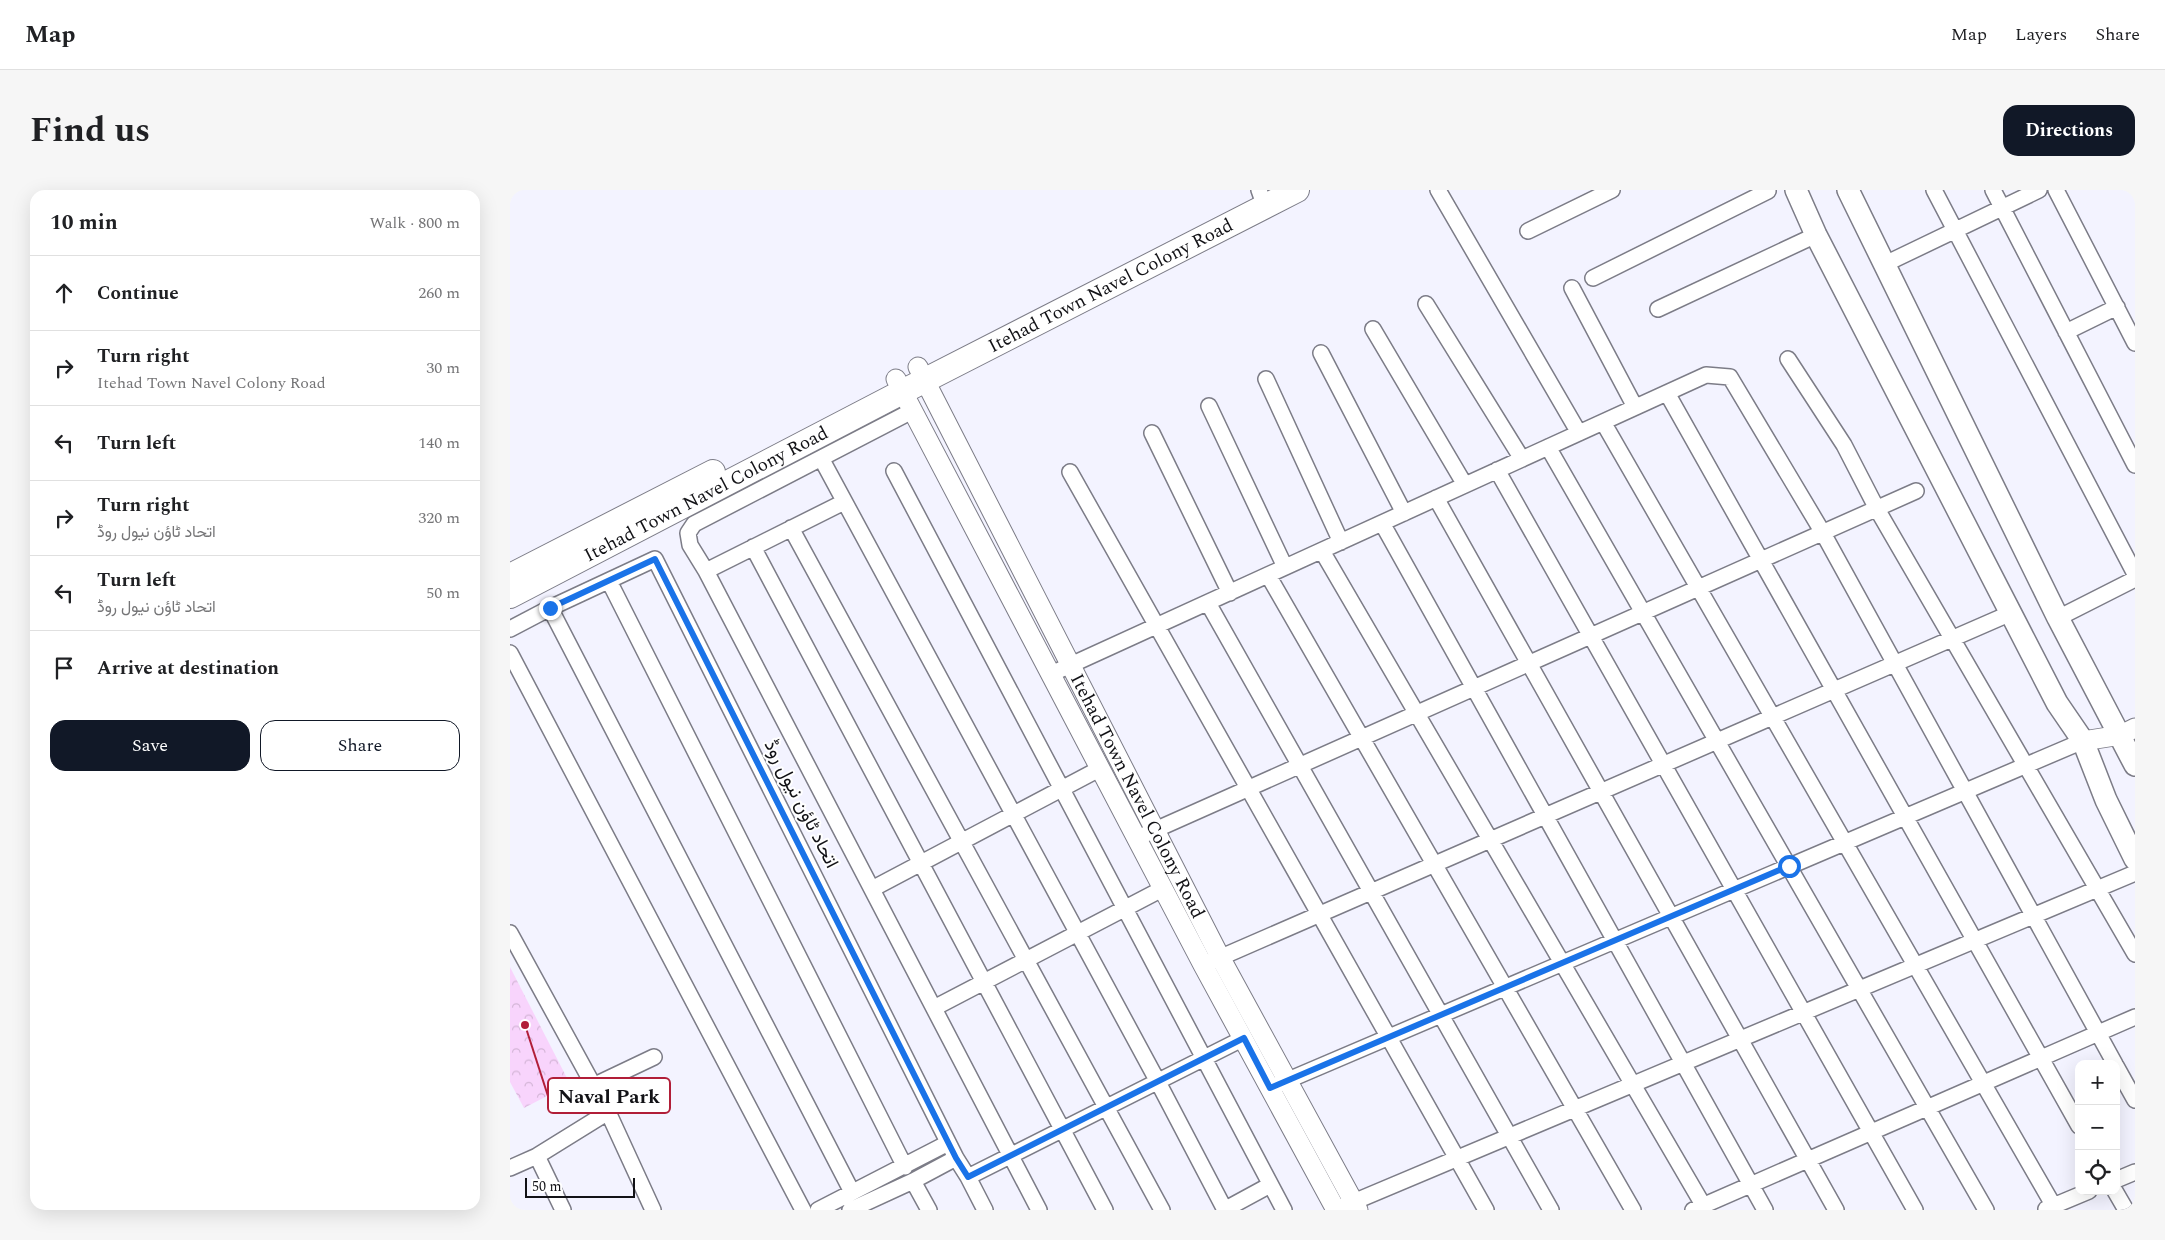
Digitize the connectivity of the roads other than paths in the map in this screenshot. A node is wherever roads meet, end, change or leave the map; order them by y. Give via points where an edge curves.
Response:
1 (1298, 190) edge
2 (1438, 190) edge
3 (1612, 190) edge
4 (1768, 190) edge
5 (1796, 190) edge
6 (1848, 190) edge
7 (1934, 190) edge
8 (1993, 190) edge
9 (2039, 190) edge
10 (2056, 190) edge
11 (1262, 195) edge
12 (2002, 208) junction
13 (1528, 231) dead end
14 (1955, 231) junction
15 (1816, 235) junction
16 (1885, 264) junction
17 (1592, 278) dead end
18 (1572, 288) dead end
19 (1426, 304) dead end
20 (2117, 307) junction
21 (1658, 309) dead end
22 (1373, 329) dead end
23 (2066, 332) junction
24 (2134, 339) edge
25 (1321, 353) dead end
26 (1788, 359) dead end
27 (921, 374) junction
28 (1266, 379) dead end
29 (1667, 393) junction
30 (903, 394) junction
31 (1209, 406) dead end
32 (1635, 407) junction
33 (1603, 422) junction
34 (1152, 433) dead end
35 (1580, 433) junction
36 (1548, 447) junction
37 (821, 458) junction
38 (1522, 459) junction
39 (2135, 465) edge
40 (1497, 470) junction
41 (894, 471) dead end
42 (1070, 472) dead end
43 (1465, 485) junction
44 (1916, 491) dead end
45 (1436, 498) junction
46 (844, 502) junction
47 (1877, 509) junction
48 (1404, 513) junction
49 (1382, 523) junction
50 (791, 528) junction
51 (1822, 533) junction
52 (1341, 542) junction
53 (753, 547) junction
54 (1322, 551) junction
55 (1762, 560) junction
56 (1285, 567) junction
57 (706, 571) junction
58 (2135, 574) edge
59 (1268, 575) junction
60 (510, 576) edge
61 (2135, 579) edge
62 (609, 581) junction
63 (1698, 588) junction
64 (1230, 593) junction
65 (510, 596) edge
66 (1208, 603) junction
67 (550, 608) junction
68 (1643, 613) junction
69 (2010, 613) junction
70 (2058, 618) junction
71 (1157, 626) junction
72 (510, 630) edge
73 (1590, 636) junction
74 (1952, 638) junction
75 (510, 653) edge
76 (1529, 664) junction
77 (1895, 664) junction
78 (1070, 666) junction
79 (1051, 674) junction
80 (1474, 688) junction
81 (1834, 690) junction
82 (1417, 714) junction
83 (1772, 717) junction
84 (2128, 732) edge
85 (1362, 738) junction
86 (1717, 741) junction
87 (2083, 741) junction
88 (1663, 765) junction
89 (2026, 765) junction
90 (2135, 765) edge
91 (1300, 766) junction
92 (1101, 768) junction
93 (1061, 788) junction
94 (1248, 788) junction
95 (1965, 791) junction
96 (1600, 792) junction
97 (1013, 814) junction
98 (1545, 816) junction
99 (1905, 816) junction
100 (1156, 830) junction
101 (1138, 838) junction
102 (1490, 840) junction
103 (962, 841) junction
104 (1845, 842) junction
105 (2135, 859) edge
106 (921, 862) junction
107 (1434, 864) junction
108 (1789, 866) junction
109 (2135, 873) edge
110 (872, 888) junction
111 (1164, 888) junction
112 (2097, 889) junction
113 (1734, 890) junction
114 (1371, 892) junction
115 (1124, 909) junction
116 (1319, 914) junction
117 (1671, 916) junction
118 (2034, 916) junction
119 (510, 933) edge
120 (1077, 933) junction
121 (1615, 940) junction
122 (1975, 941) junction
123 (2135, 954) edge
124 (1027, 960) junction
125 (1212, 961) junction
126 (1563, 963) junction
127 (1916, 966) junction
128 (984, 982) junction
129 (1505, 987) junction
130 (1859, 989) junction
131 (934, 1008) junction
132 (1803, 1013) junction
133 (1440, 1015) junction
134 (2135, 1017) edge
135 (2098, 1033) junction
136 (1389, 1037) junction
137 (1244, 1038) junction
138 (1740, 1039) junction
139 (654, 1057) dead end
140 (2040, 1058) junction
141 (1203, 1059) junction
142 (2113, 1060) edge
143 (1683, 1063) junction
144 (2120, 1072) edge
145 (1289, 1080) junction
146 (1158, 1082) junction
147 (1983, 1083) junction
148 (1633, 1084) junction
149 (593, 1086) junction
150 (1270, 1088) junction
151 (2135, 1100) edge
152 (1108, 1107) junction
153 (1927, 1108) junction
154 (1575, 1109) junction
155 (608, 1112) junction
156 (2075, 1119) edge
157 (1063, 1130) junction
158 (1871, 1132) junction
159 (1509, 1137) junction
160 (948, 1144) junction
161 (1010, 1155) junction
162 (537, 1156) junction
163 (956, 1158) junction
164 (1457, 1158) junction
165 (1808, 1160) junction
166 (905, 1167) junction
167 (510, 1168) edge
168 (2135, 1172) edge
169 (968, 1177) junction
170 (2120, 1178) edge
171 (913, 1181) junction
172 (1270, 1185) junction
173 (1751, 1185) junction
174 (2081, 1195) edge
175 (2117, 1195) edge
176 (856, 1204) edge
177 (1356, 1206) edge
178 (1701, 1208) edge
179 (2052, 1209) edge
180 (563, 1210) edge
181 (653, 1210) edge
182 (803, 1210) edge
183 (818, 1210) edge
184 (928, 1210) edge
185 (985, 1210) edge
186 (1040, 1210) edge
187 (1105, 1210) edge
188 (1162, 1210) edge
189 (1225, 1210) edge
190 (1284, 1210) edge
191 (1336, 1210) edge
192 (1486, 1210) edge
193 (1551, 1210) edge
194 (1633, 1210) edge
195 (1765, 1210) edge
196 (1836, 1210) edge
197 (1915, 1210) edge
198 (1986, 1210) edge
199 (2126, 1210) edge

1 - 11 main road, Itehad Town Navel Colony Road
2 - 35 street
3 - 13 street
4 - 17 street
5 - 15 main road
6 - 16 main road
7 - 14 street
8 - 12 street
9 - 12 street
10 - 20 street
11 - 27 main road, Itehad Town Navel Colony Road
12 - 14 street
12 - 23 street
14 - 16 street
14 - 58 street
15 - 21 street
15 - 69 main road
16 - 70 main road
18 - 32 street
19 - 38 street
20 - 23 street
20 - 24 street
22 - 43 street
23 - 39 street
25 - 48 street
26 - 47 street via 1844,445
27 - 30 main road, Itehad Town Navel Colony Road
27 - 78 street, Itehad Town Navel Colony Road
28 - 52 street
29 - 32 street
29 - 51 street via 1706,375 1730,378
29 - 55 street
30 - 37 street
30 - 60 main road, Itehad Town Navel Colony Road
30 - 65 main road, Itehad Town Navel Colony Road
30 - 79 street, Itehad Town Navel Colony Road
31 - 56 street
32 - 33 street
33 - 35 street
33 - 63 street
34 - 64 street
35 - 36 street
36 - 38 street
36 - 68 street
37 - 46 street
37 - 57 street via 694,524 688,533 690,546
38 - 40 street
40 - 43 street
40 - 73 street
41 - 93 street
42 - 71 street
43 - 45 street
44 - 47 street
45 - 48 street
45 - 76 street
46 - 50 street
46 - 97 street
47 - 51 street
47 - 74 street
48 - 49 street
49 - 52 street
49 - 80 street
50 - 53 street
50 - 103 street
51 - 55 street
51 - 77 street
52 - 54 street
53 - 57 street
53 - 106 street
54 - 56 street
54 - 82 street
55 - 63 street
55 - 81 street
56 - 59 street
57 - 110 street
59 - 64 street
59 - 85 street
61 - 70 street
62 - 67 street, اتحاد ٹاؤن نیول روڈ
62 - 160 street, اتحاد ٹاؤن نیول روڈ via 655,559
62 - 166 street
63 - 68 street
63 - 83 street
64 - 66 street
66 - 71 street
66 - 91 street
67 - 72 street, اتحاد ٹاؤن نیول روڈ
67 - 176 street
68 - 73 street
68 - 86 street
69 - 74 street
69 - 87 main road via 2057,703
70 - 84 main road
71 - 78 street
71 - 94 street
73 - 76 street
73 - 88 street
74 - 77 street
74 - 89 street
75 - 182 street
76 - 80 street
76 - 96 street
77 - 81 street
77 - 95 street
78 - 79 street
78 - 100 street, Itehad Town Navel Colony Road
79 - 92 street, Itehad Town Navel Colony Road
80 - 82 street
80 - 98 street
81 - 83 street
81 - 99 street
82 - 85 street
82 - 102 street
83 - 86 street
83 - 104 street
84 - 87 street
84 - 90 main road
85 - 91 street
85 - 107 street
86 - 88 street
86 - 108 street
87 - 89 street
87 - 105 main road via 2106,800
88 - 96 street
88 - 113 street
89 - 95 street
89 - 112 street
91 - 94 street
91 - 114 street
92 - 93 street
92 - 101 street, Itehad Town Navel Colony Road
93 - 97 street
93 - 115 street
94 - 100 street
94 - 116 street
95 - 99 street
95 - 118 street
96 - 98 street
96 - 117 street
97 - 103 street
97 - 120 street
98 - 102 street
98 - 121 street
99 - 104 street
99 - 122 street
100 - 101 street
100 - 125 street, Itehad Town Navel Colony Road
101 - 111 street, Itehad Town Navel Colony Road
102 - 107 street
102 - 126 street
103 - 106 street
103 - 124 street
104 - 108 street
104 - 127 street
106 - 110 street
106 - 128 street
107 - 114 street
107 - 129 street
108 - 113 street
108 - 130 street
109 - 112 street
110 - 131 street
111 - 115 street
111 - 125 street, Itehad Town Navel Colony Road
112 - 118 street
112 - 123 street
113 - 117 street
113 - 132 street
114 - 116 street
114 - 133 street
115 - 120 street
115 - 141 street
116 - 125 street
116 - 136 street
117 - 121 street
117 - 138 street
118 - 122 street
118 - 135 street
119 - 149 street
120 - 124 street
120 - 146 street
121 - 126 street
121 - 143 street
122 - 127 street
122 - 140 street
124 - 128 street
124 - 152 street
125 - 137 street, Itehad Town Navel Colony Road
125 - 145 street, Itehad Town Navel Colony Road
126 - 129 street
126 - 148 street
127 - 130 street
127 - 147 street
128 - 131 street
128 - 157 street
129 - 133 street
129 - 154 street
130 - 132 street
130 - 153 street
131 - 161 street
132 - 138 street
132 - 158 street
133 - 136 street
133 - 159 street
134 - 135 street
135 - 140 street
135 - 142 street
136 - 145 street
136 - 164 street
137 - 141 street
137 - 150 street, Itehad Town Navel Colony Road
138 - 143 street
138 - 165 street
139 - 149 street
140 - 147 street
140 - 156 street
141 - 146 street
141 - 172 street
143 - 148 street
143 - 173 street
144 - 151 street
145 - 150 street
145 - 177 street, Itehad Town Navel Colony Road
146 - 152 street
146 - 189 street
147 - 153 street
147 - 179 street
148 - 154 street
148 - 178 street
149 - 155 street
150 - 191 street, Itehad Town Navel Colony Road
152 - 157 street
152 - 188 street
153 - 158 street
153 - 198 street
154 - 159 street
154 - 194 street
155 - 162 street
155 - 181 street
157 - 161 street
157 - 187 street
158 - 165 street
158 - 197 street
159 - 164 street
159 - 193 street
160 - 163 street, اتحاد ٹاؤن نیول روڈ
160 - 166 street
161 - 169 street
161 - 186 street
162 - 167 street
162 - 180 street
163 - 169 street, اتحاد ٹاؤن نیول روڈ
163 - 171 street
164 - 177 street
164 - 192 street
165 - 173 street
165 - 196 street
166 - 176 street
168 - 170 street
169 - 185 street, اتحاد ٹاؤن نیول روڈ
171 - 176 street
171 - 184 street
172 - 189 street
172 - 190 street
173 - 178 street
173 - 195 street
174 - 179 street
175 - 199 street
176 - 183 street
177 - 191 street

